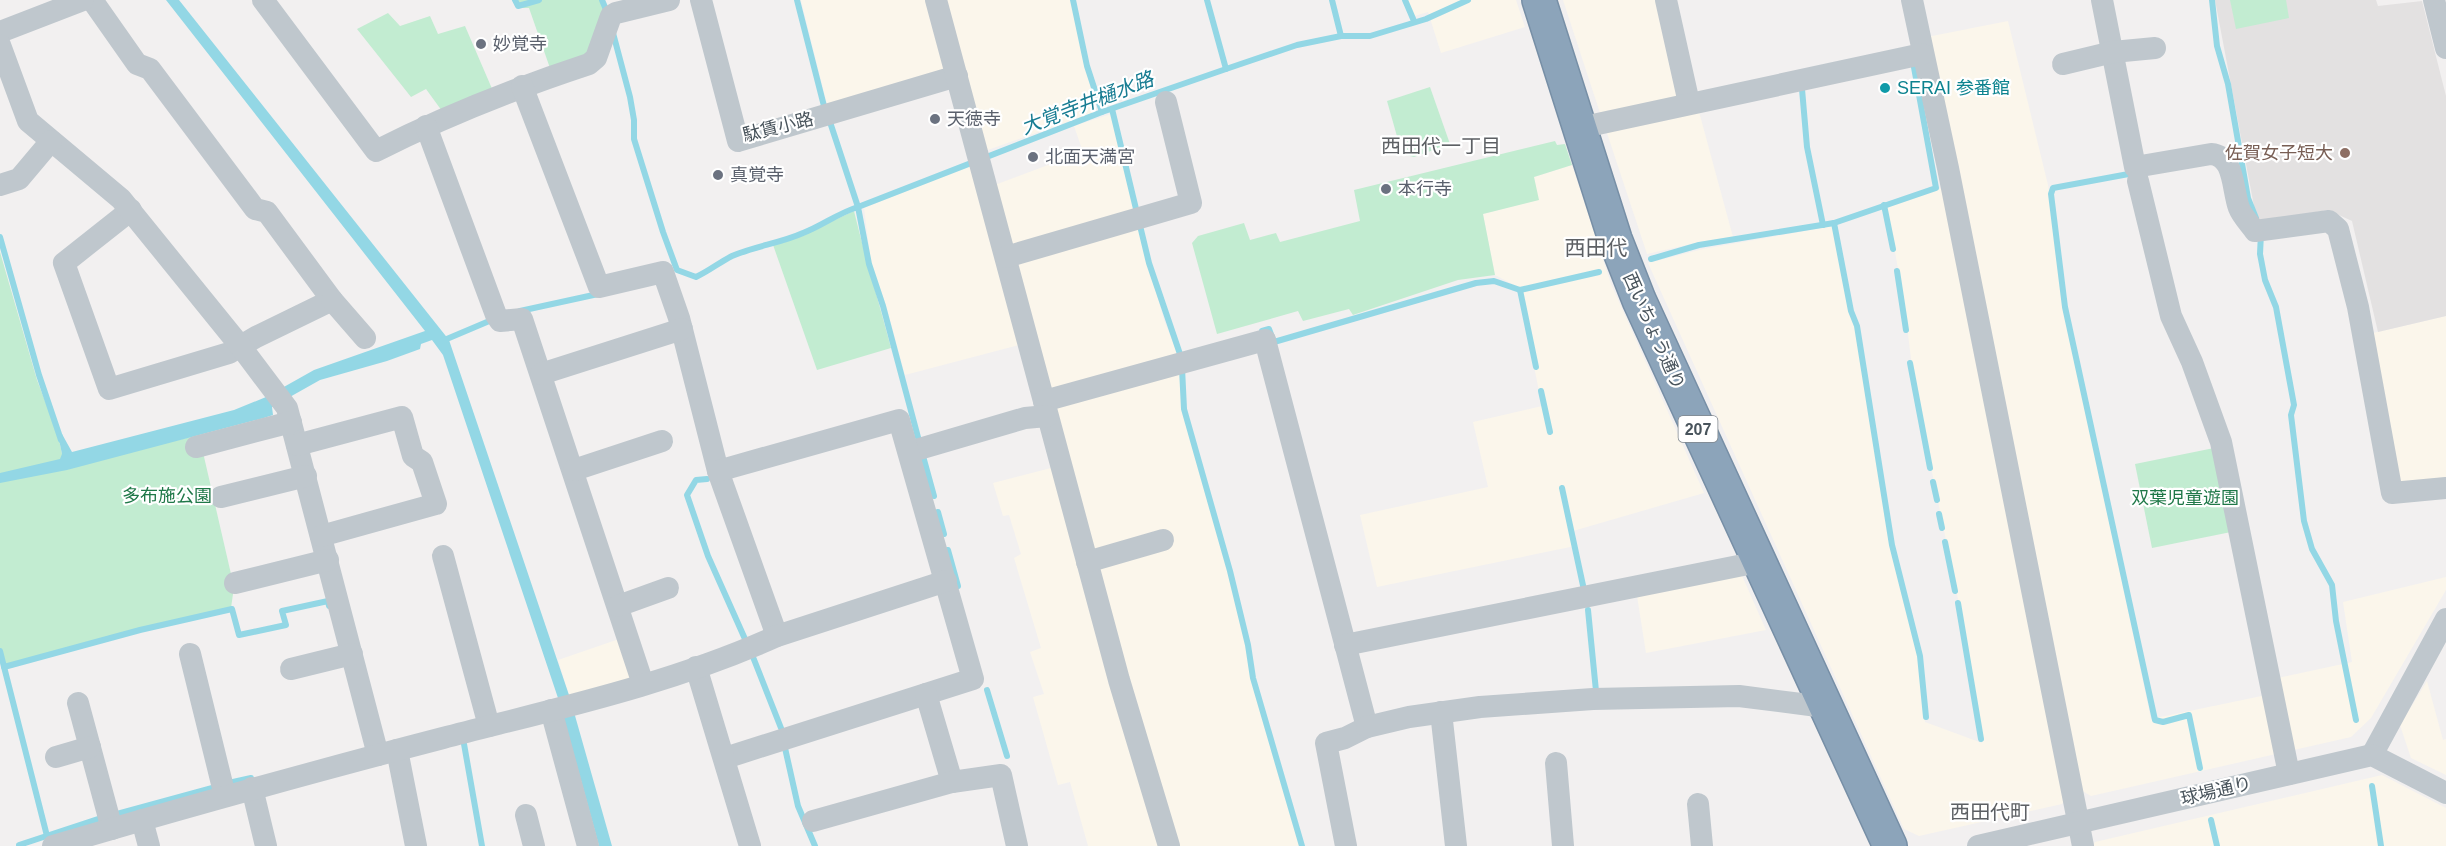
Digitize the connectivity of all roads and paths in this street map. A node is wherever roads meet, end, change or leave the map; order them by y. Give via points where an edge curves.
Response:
1 (83, 0) edge
2 (92, 0) edge
3 (263, 0) edge
4 (669, 0) edge
5 (701, 0) edge
6 (936, 0) edge
7 (1539, 0) edge
8 (1912, 0) edge
9 (2102, 0) edge
10 (1673, 1) edge
11 (2438, 3) edge
12 (0, 32) edge
13 (0, 45) edge
14 (2155, 48) dead end
15 (2446, 48) edge
16 (2113, 52) junction
17 (1915, 55) junction
18 (2063, 64) dead end
19 (957, 76) junction
20 (522, 86) junction
21 (1166, 102) dead end
22 (1689, 103) junction
23 (426, 126) junction
24 (1579, 128) junction
25 (51, 141) junction
26 (2138, 181) dead end
27 (0, 185) edge
28 (130, 210) junction
29 (1006, 257) junction
30 (332, 300) junction
31 (682, 329) junction
32 (365, 338) dead end
33 (242, 346) junction
34 (541, 374) junction
35 (1046, 409) junction
36 (289, 415) junction
37 (662, 441) dead end
38 (297, 445) junction
39 (196, 447) dead end
40 (909, 452) junction
41 (574, 470) junction
42 (718, 471) junction
43 (306, 476) junction
44 (2446, 488) edge
45 (221, 497) dead end
46 (321, 536) junction
47 (1163, 540) dead end
48 (442, 556) dead end
49 (328, 560) junction
50 (1087, 562) junction
51 (1758, 562) junction
52 (946, 581) junction
53 (235, 583) dead end
54 (668, 588) dead end
55 (618, 606) junction
56 (2446, 619) edge
57 (777, 636) junction
58 (1345, 645) junction
59 (190, 654) dead end
60 (352, 654) junction
61 (696, 667) junction
62 (291, 669) dead end
63 (644, 684) junction
64 (926, 694) junction
65 (78, 703) dead end
66 (1825, 706) junction
67 (561, 708) junction
68 (1441, 712) junction
69 (489, 726) junction
70 (1366, 727) junction
71 (90, 747) junction
72 (388, 753) junction
73 (2372, 755) junction
74 (56, 757) dead end
75 (725, 758) junction
76 (1556, 763) dead end
77 (2289, 774) junction
78 (952, 782) junction
79 (252, 788) junction
80 (2446, 793) edge
81 (225, 796) junction
82 (1698, 804) dead end
83 (526, 815) dead end
84 (142, 820) junction
85 (813, 821) dead end
86 (2079, 823) junction
87 (111, 829) junction
88 (583, 845) edge
89 (53, 846) edge
90 (149, 846) edge
91 (266, 846) edge
92 (416, 846) edge
93 (534, 846) edge
94 (750, 846) edge
95 (1017, 846) edge
96 (1169, 846) edge
97 (1346, 846) edge
98 (1456, 846) edge
99 (1563, 846) edge
100 (1702, 846) edge
101 (1890, 846) edge
102 (1978, 846) edge
103 (2083, 846) edge

1 - 12 street
2 - 30 street via 137,64 150,69 255,209 267,212
3 - 23 street via 376,151
4 - 20 street via 616,13 609,20 596,58 589,64
5 - 19 street, 駄賃小路 via 738,141
6 - 19 street
7 - 24 highway, 西いちょう通り / 207
8 - 17 street
9 - 16 street
10 - 22 street
11 - 15 street
13 - 25 street via 28,121
14 - 16 street
16 - 18 street
16 - 44 street via 2134,167 2211,154 2223,158 2239,209 2259,231 2329,221 2338,229 2358,307 2392,493
17 - 22 street
17 - 86 street via 1948,168
19 - 29 street
20 - 23 street
20 - 31 street via 599,287 665,278
21 - 29 street via 1191,203
22 - 24 street
23 - 34 street via 498,318 522,319
24 - 51 highway, 西いちょう通り / 207 via 1639,300
25 - 27 street via 18,179
25 - 28 street
26 - 77 street via 2171,316 2221,442
28 - 33 street
28 - 33 street via 64,263 109,389
29 - 35 street
30 - 32 street
30 - 33 street
31 - 34 street
31 - 42 street
33 - 36 street
34 - 41 street
35 - 40 street
35 - 50 street
35 - 58 street via 1182,363 1266,340
36 - 38 street
36 - 39 street
37 - 41 street
38 - 43 street
38 - 46 street via 402,417 413,456 422,462 436,504
40 - 42 street via 899,420
40 - 52 street
41 - 55 street
42 - 57 street
43 - 45 street
43 - 46 street
46 - 49 street
47 - 50 street
48 - 69 street
49 - 53 street
49 - 60 street
50 - 96 street
51 - 58 street
51 - 66 highway, 西いちょう通り / 207
52 - 57 street
52 - 64 street via 973,679
54 - 55 street
55 - 63 street
56 - 73 street
57 - 61 street
58 - 70 street
59 - 81 street
60 - 62 street
60 - 72 street
61 - 63 street
61 - 75 street
63 - 67 street
64 - 75 street
64 - 78 street
65 - 71 street
66 - 68 street via 1738,696 1593,699
66 - 101 highway, 西いちょう通り / 207
67 - 69 street
67 - 88 street
68 - 70 street
68 - 98 street
69 - 72 street
70 - 97 street via 1326,743
71 - 74 street
71 - 87 street
72 - 79 street
72 - 92 street
73 - 77 street, 球場通り
73 - 80 street
75 - 94 street
76 - 99 street
77 - 86 street, 球場通り
78 - 85 street
78 - 95 street via 1001,776
79 - 81 street
79 - 91 street
81 - 84 street
82 - 100 street
83 - 93 street
84 - 87 street
84 - 90 street
86 - 102 street, 球場通り
86 - 103 street
87 - 89 street

